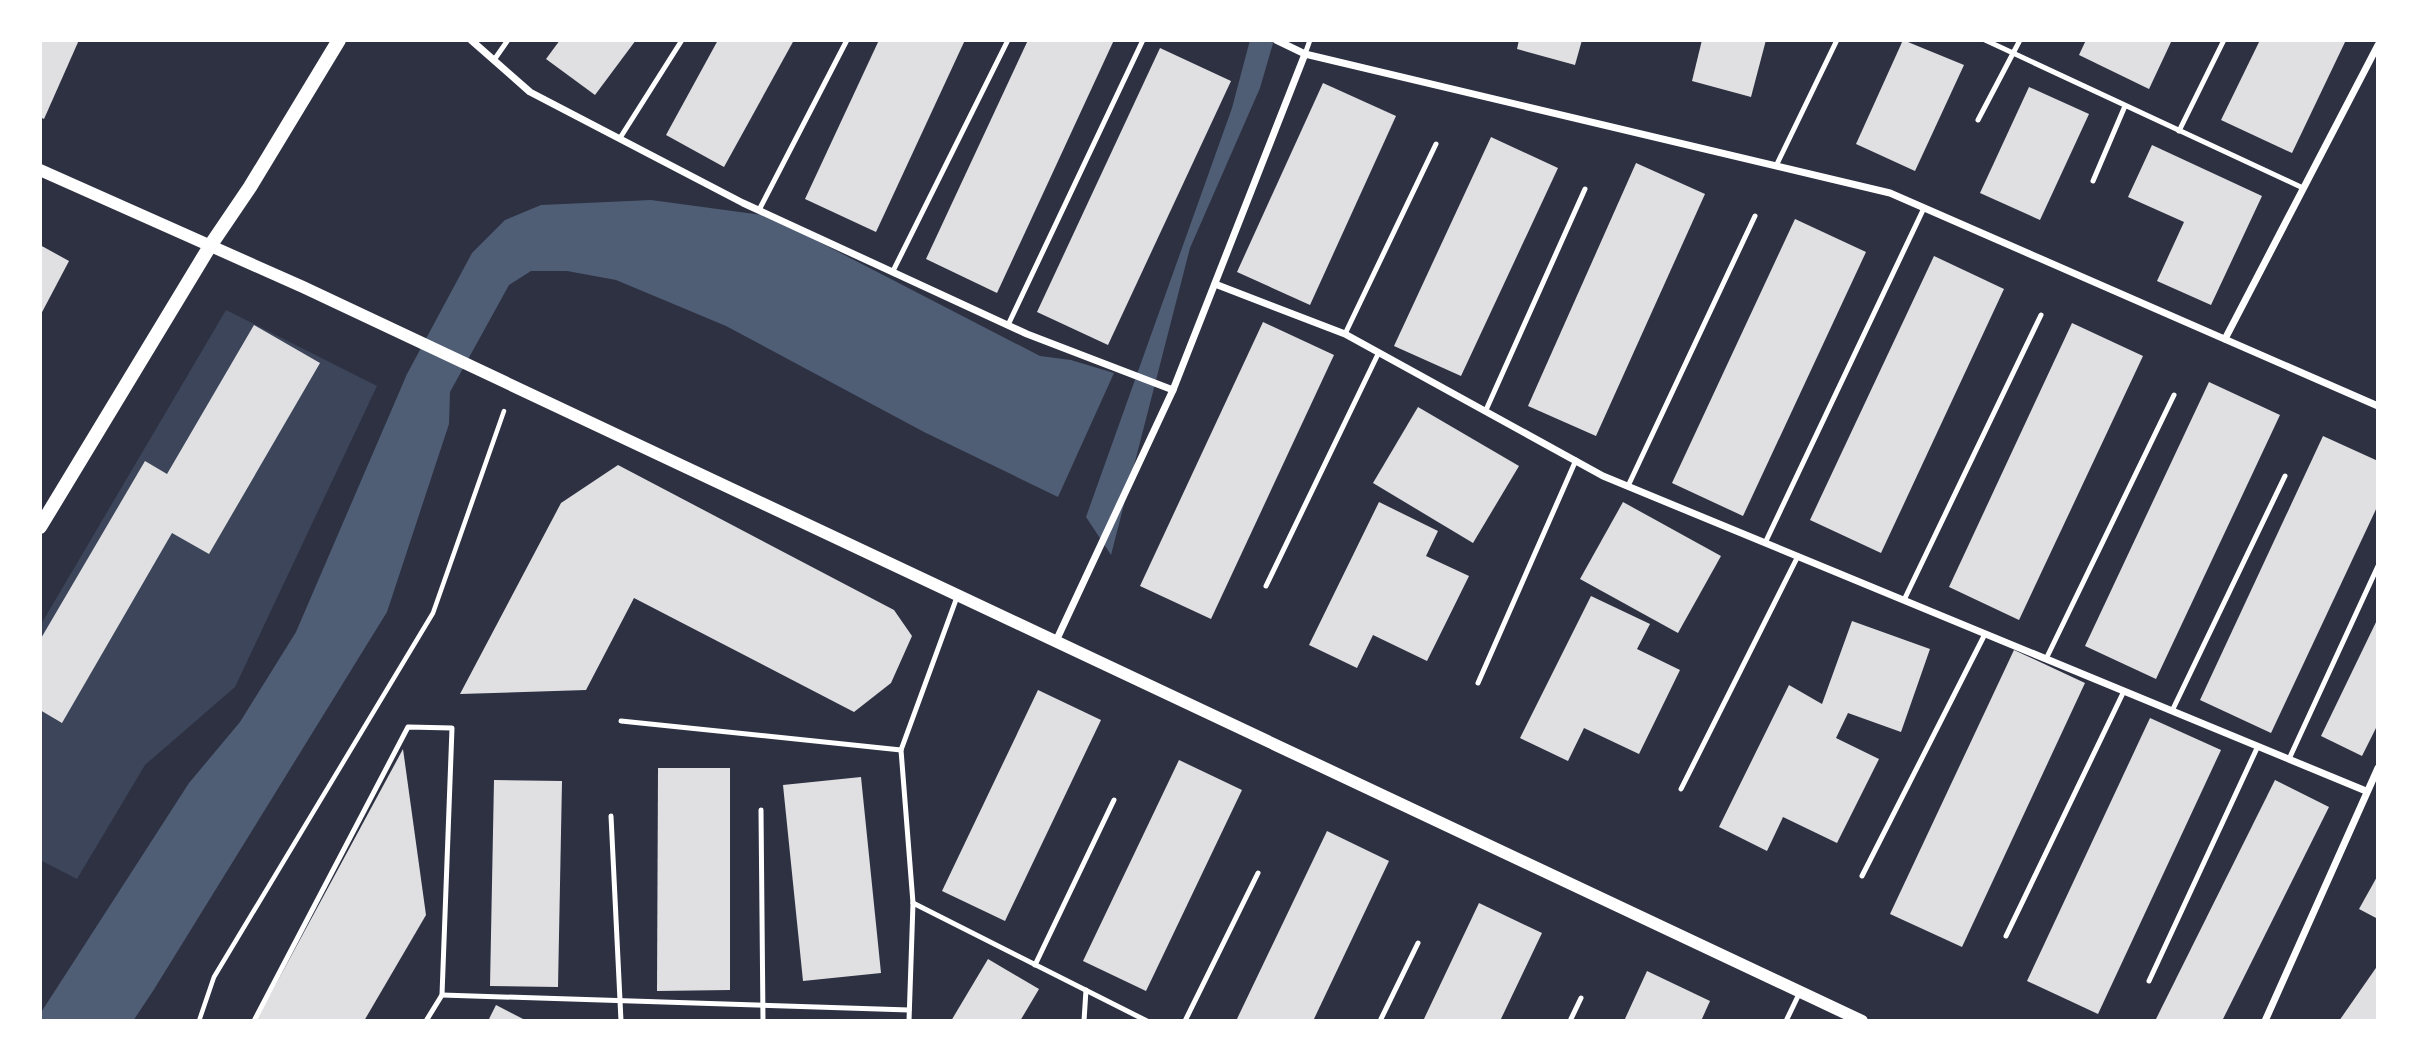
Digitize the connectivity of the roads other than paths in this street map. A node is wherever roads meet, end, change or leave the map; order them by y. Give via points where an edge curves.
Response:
1 (339, 40) edge
2 (471, 40) edge
3 (508, 40) edge
4 (682, 40) edge
5 (846, 40) edge
6 (1008, 40) edge
7 (1143, 40) edge
8 (1276, 40) edge
9 (1310, 40) edge
10 (1837, 40) edge
11 (1985, 40) edge
12 (2020, 40) edge
13 (2224, 40) edge
14 (2378, 45) edge
15 (2013, 53) junction
16 (1305, 54) junction
17 (494, 60) junction
18 (2125, 106) junction
19 (1978, 120) dead end
20 (2179, 131) junction
21 (620, 138) junction
22 (1436, 145) dead end
23 (1776, 166) junction
24 (40, 170) edge
25 (2093, 181) dead end
26 (2303, 188) junction
27 (1585, 189) dead end
28 (1924, 208) junction
29 (759, 210) junction
30 (1755, 216) dead end
31 (210, 246) junction
32 (892, 271) junction
33 (1215, 284) junction
34 (2041, 315) dead end
35 (1008, 325) junction
36 (1345, 334) junction
37 (2225, 339) junction
38 (1379, 352) junction
39 (1173, 390) junction
40 (2174, 395) dead end
41 (2378, 405) edge
42 (1486, 410) junction
43 (1576, 460) junction
44 (2285, 476) dead end
45 (1628, 486) junction
46 (40, 527) edge
47 (1765, 543) junction
48 (1798, 556) junction
49 (2378, 566) edge
50 (1266, 586) dead end
51 (958, 595) junction
52 (1904, 600) junction
53 (1985, 634) junction
54 (1056, 641) junction
55 (2046, 659) junction
56 (1478, 683) dead end
57 (2124, 691) junction
58 (2172, 711) junction
59 (621, 721) dead end
60 (2258, 746) junction
61 (901, 750) junction
62 (2289, 759) junction
63 (2378, 768) edge
64 (1681, 789) dead end
65 (2366, 791) junction
66 (1114, 800) dead end
67 (761, 810) dead end
68 (611, 816) dead end
69 (1258, 873) dead end
70 (1862, 876) dead end
71 (913, 903) junction
72 (2006, 936) dead end
73 (1418, 943) dead end
74 (1035, 965) junction
75 (2149, 981) dead end
76 (1086, 990) junction
77 (1801, 992) junction
78 (442, 995) junction
79 (1581, 998) dead end
80 (620, 1001) junction
81 (763, 1005) junction
82 (909, 1010) junction
83 (254, 1021) edge
84 (426, 1021) edge
85 (621, 1021) edge
86 (763, 1021) edge
87 (909, 1021) edge
88 (1084, 1021) edge
89 (1147, 1021) edge
90 (1185, 1021) edge
91 (1380, 1021) edge
92 (1570, 1021) edge
93 (1786, 1021) edge
94 (1861, 1021) edge
95 (2265, 1021) edge

1 - 31 main road
2 - 17 street
3 - 17 lane
4 - 21 lane
5 - 29 lane
6 - 32 lane
7 - 35 lane
8 - 16 street
9 - 16 lane
10 - 23 lane
11 - 15 lane
12 - 15 lane
13 - 20 lane
14 - 26 street
15 - 18 lane
15 - 19 lane
16 - 23 street
16 - 33 street
17 - 21 street via 530,92
18 - 20 lane
18 - 25 lane
20 - 26 lane
21 - 29 street
22 - 36 lane
23 - 28 street via 1890,193
24 - 31 street
26 - 37 street
27 - 42 lane
28 - 37 street
28 - 47 lane
29 - 32 street
30 - 45 lane
31 - 46 main road
31 - 51 street
32 - 35 street
33 - 36 street
33 - 39 street
34 - 52 lane
35 - 39 street
36 - 38 street
37 - 41 street
38 - 42 street
38 - 50 lane
39 - 54 street
40 - 55 lane
42 - 43 street
43 - 45 street
43 - 56 lane
44 - 58 lane
45 - 47 street
47 - 48 street
48 - 52 street
48 - 64 lane
49 - 62 lane
51 - 54 street
51 - 61 lane
52 - 53 street
53 - 55 street
53 - 70 lane
54 - 77 street
55 - 57 street
57 - 58 street
57 - 72 lane
58 - 60 street
59 - 61 lane
60 - 62 street
60 - 75 lane
61 - 71 lane
62 - 65 street
63 - 65 street
65 - 95 street
66 - 74 lane
67 - 81 lane
68 - 80 lane
69 - 90 lane
71 - 74 lane
71 - 82 lane
73 - 91 lane
74 - 76 lane
76 - 88 lane
76 - 89 lane
77 - 93 lane
77 - 94 street
78 - 80 lane
78 - 83 lane via 452,729 408,727
78 - 84 lane
79 - 92 lane
80 - 81 lane
80 - 85 lane
81 - 82 lane
81 - 86 lane
82 - 87 lane

